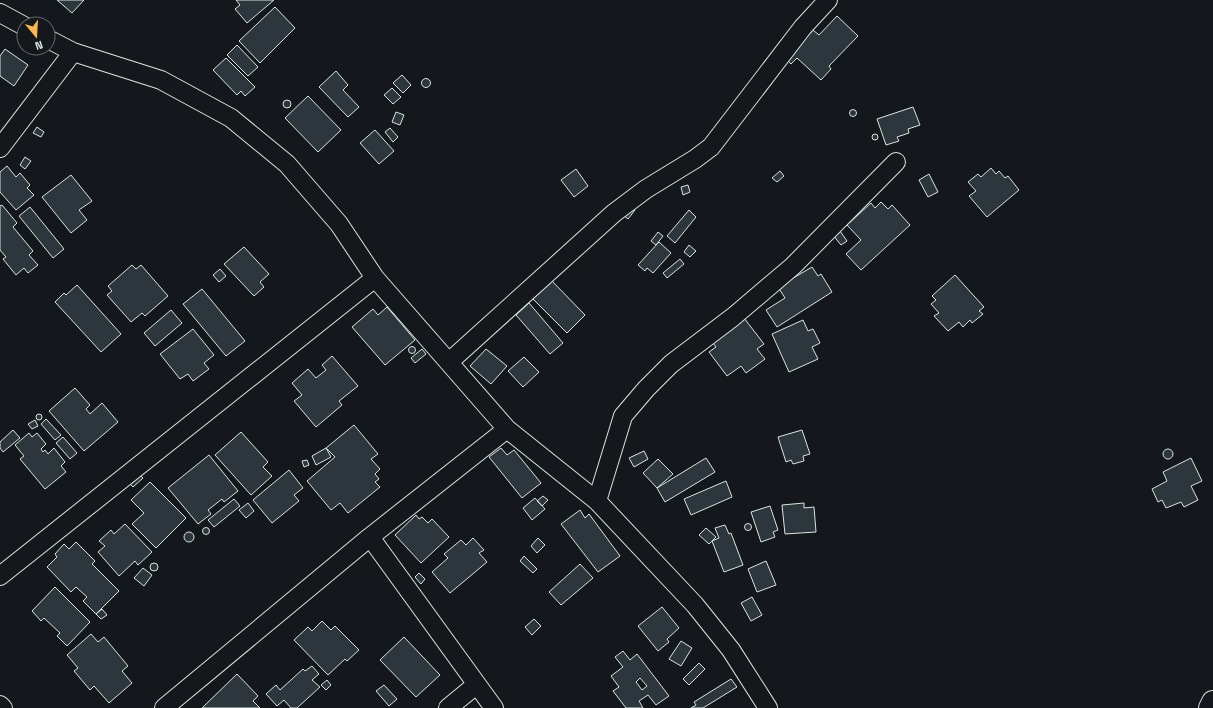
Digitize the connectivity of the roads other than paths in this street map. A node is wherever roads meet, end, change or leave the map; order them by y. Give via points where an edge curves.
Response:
1 (828, 0) edge
2 (0, 13) edge
3 (16, 22) edge
4 (56, 43) edge
5 (72, 52) junction
6 (0, 148) edge
7 (896, 162) dead end
8 (375, 278) junction
9 (448, 362) junction
10 (506, 429) junction
11 (597, 500) junction
12 (370, 537) junction
13 (0, 576) edge
14 (476, 685) junction
15 (1213, 702) edge
16 (0, 705) edge
17 (3, 708) edge
18 (164, 708) edge
19 (448, 708) edge
20 (494, 708) edge
21 (768, 708) edge
22 (1210, 708) edge

1 - 9 street via 803,27 711,147 614,213
2 - 3 street
4 - 5 street
5 - 6 street
5 - 8 street via 161,80 231,118 287,164 339,224
7 - 11 street via 793,266 733,317 671,364 646,389 623,416
8 - 9 street
8 - 13 street
9 - 10 street
10 - 11 street
10 - 12 street
11 - 21 street via 695,605 731,650
12 - 14 street
12 - 18 street
14 - 19 street
14 - 20 street
15 - 22 street
16 - 17 street

